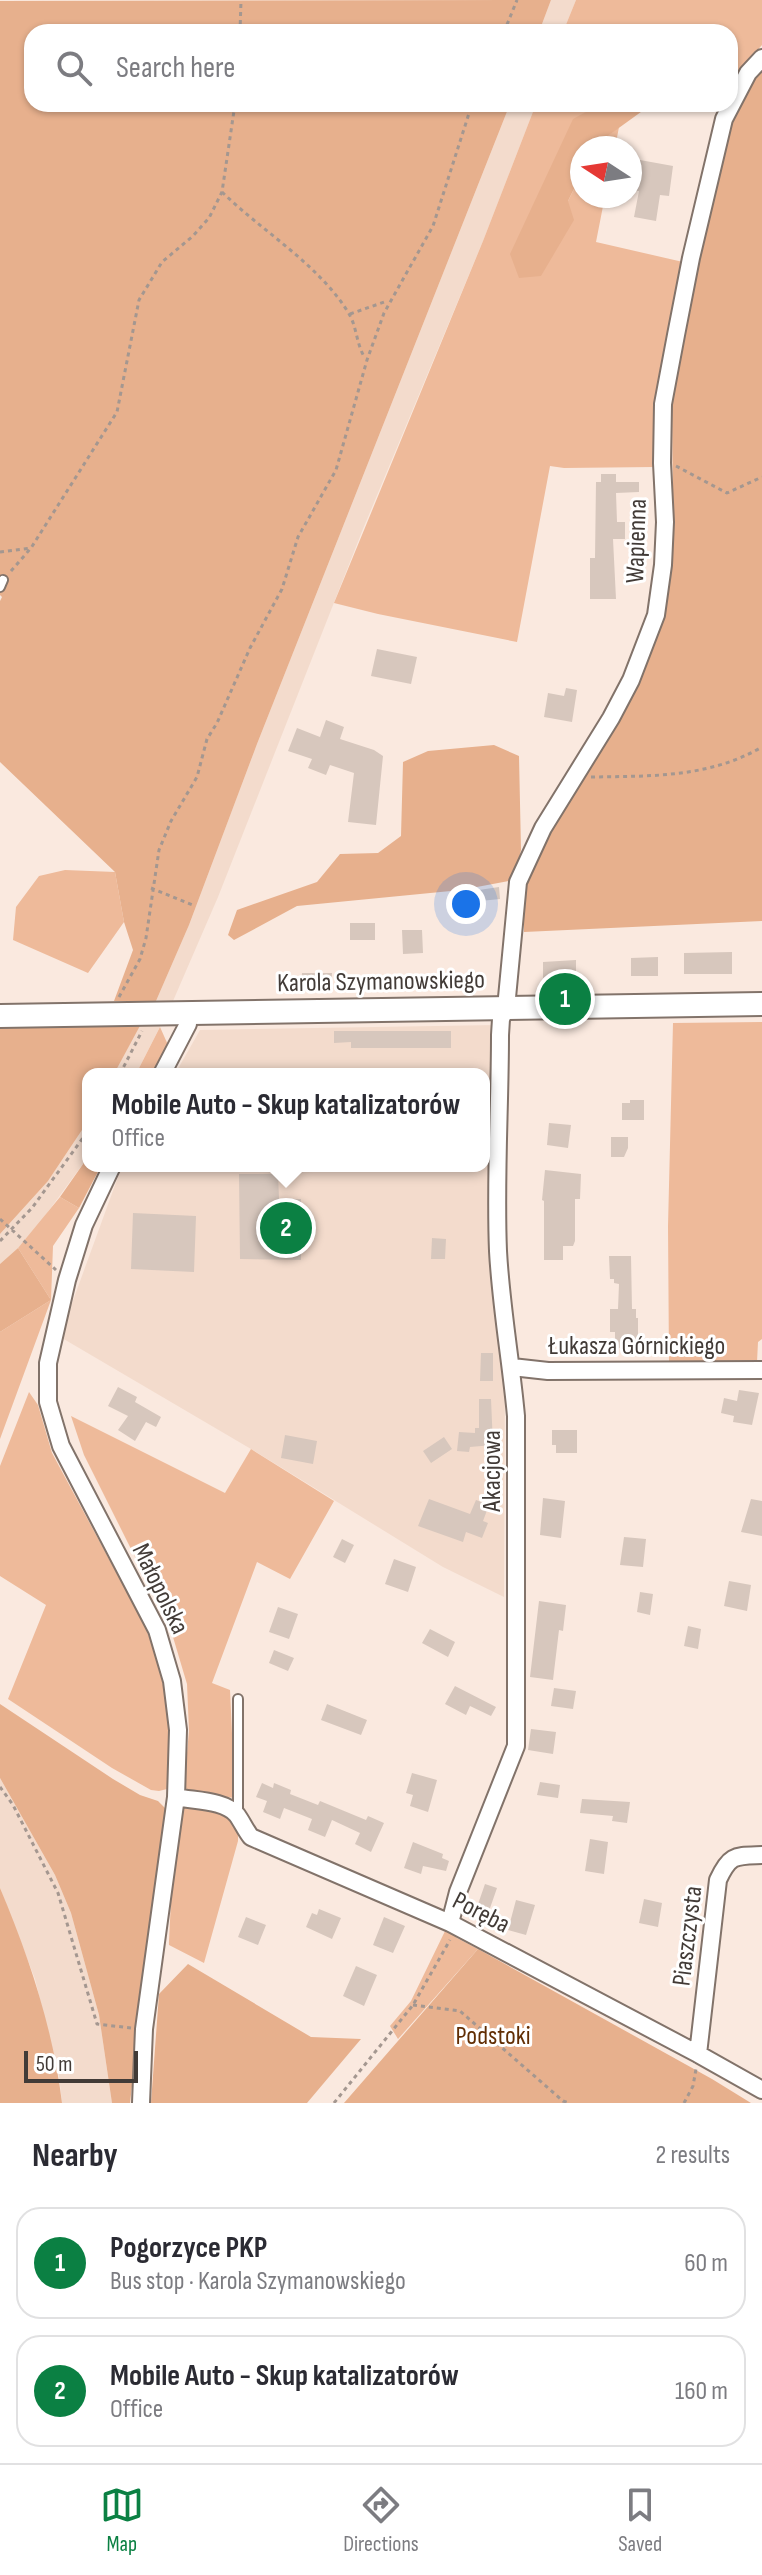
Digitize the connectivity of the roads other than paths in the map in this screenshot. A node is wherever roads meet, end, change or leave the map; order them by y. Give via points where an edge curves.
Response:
1 (762, 58) edge
2 (738, 92) edge
3 (728, 112) edge
4 (762, 1004) edge
5 (506, 1008) junction
6 (187, 1013) junction
7 (0, 1016) edge
8 (165, 1068) edge
9 (109, 1172) edge
10 (512, 1367) junction
11 (762, 1370) edge
12 (238, 1699) dead end
13 (176, 1797) junction
14 (238, 1816) junction
15 (762, 1855) edge
16 (450, 1923) junction
17 (698, 2054) junction
18 (762, 2090) edge
19 (141, 2103) edge

1 - 2 street, Wapienna
3 - 5 street, Wapienna via 691,258 663,404 665,522 656,615 631,680 543,828 518,882
4 - 5 street, Karola Szymanowskiego
5 - 6 street, Karola Szymanowskiego
5 - 10 street, Akacjowa via 500,1035 498,1249
6 - 7 street, Karola Szymanowskiego
6 - 8 street via 188,1024
9 - 13 street, Małopolska via 84,1225 67,1280 48,1363 48,1402 61,1446 157,1630 172,1681 178,1730
10 - 11 street, Łukasza Górnickiego
10 - 16 street, Akacjowa via 517,1452 516,1746
12 - 14 lane
13 - 14 street, Poręba via 222,1806
13 - 19 street, Małopolska via 144,2029
14 - 16 street, Poręba via 251,1837
15 - 17 street, Piaszczysta via 733,1857 718,1880
16 - 17 street, Poręba
17 - 18 street, Poręba

